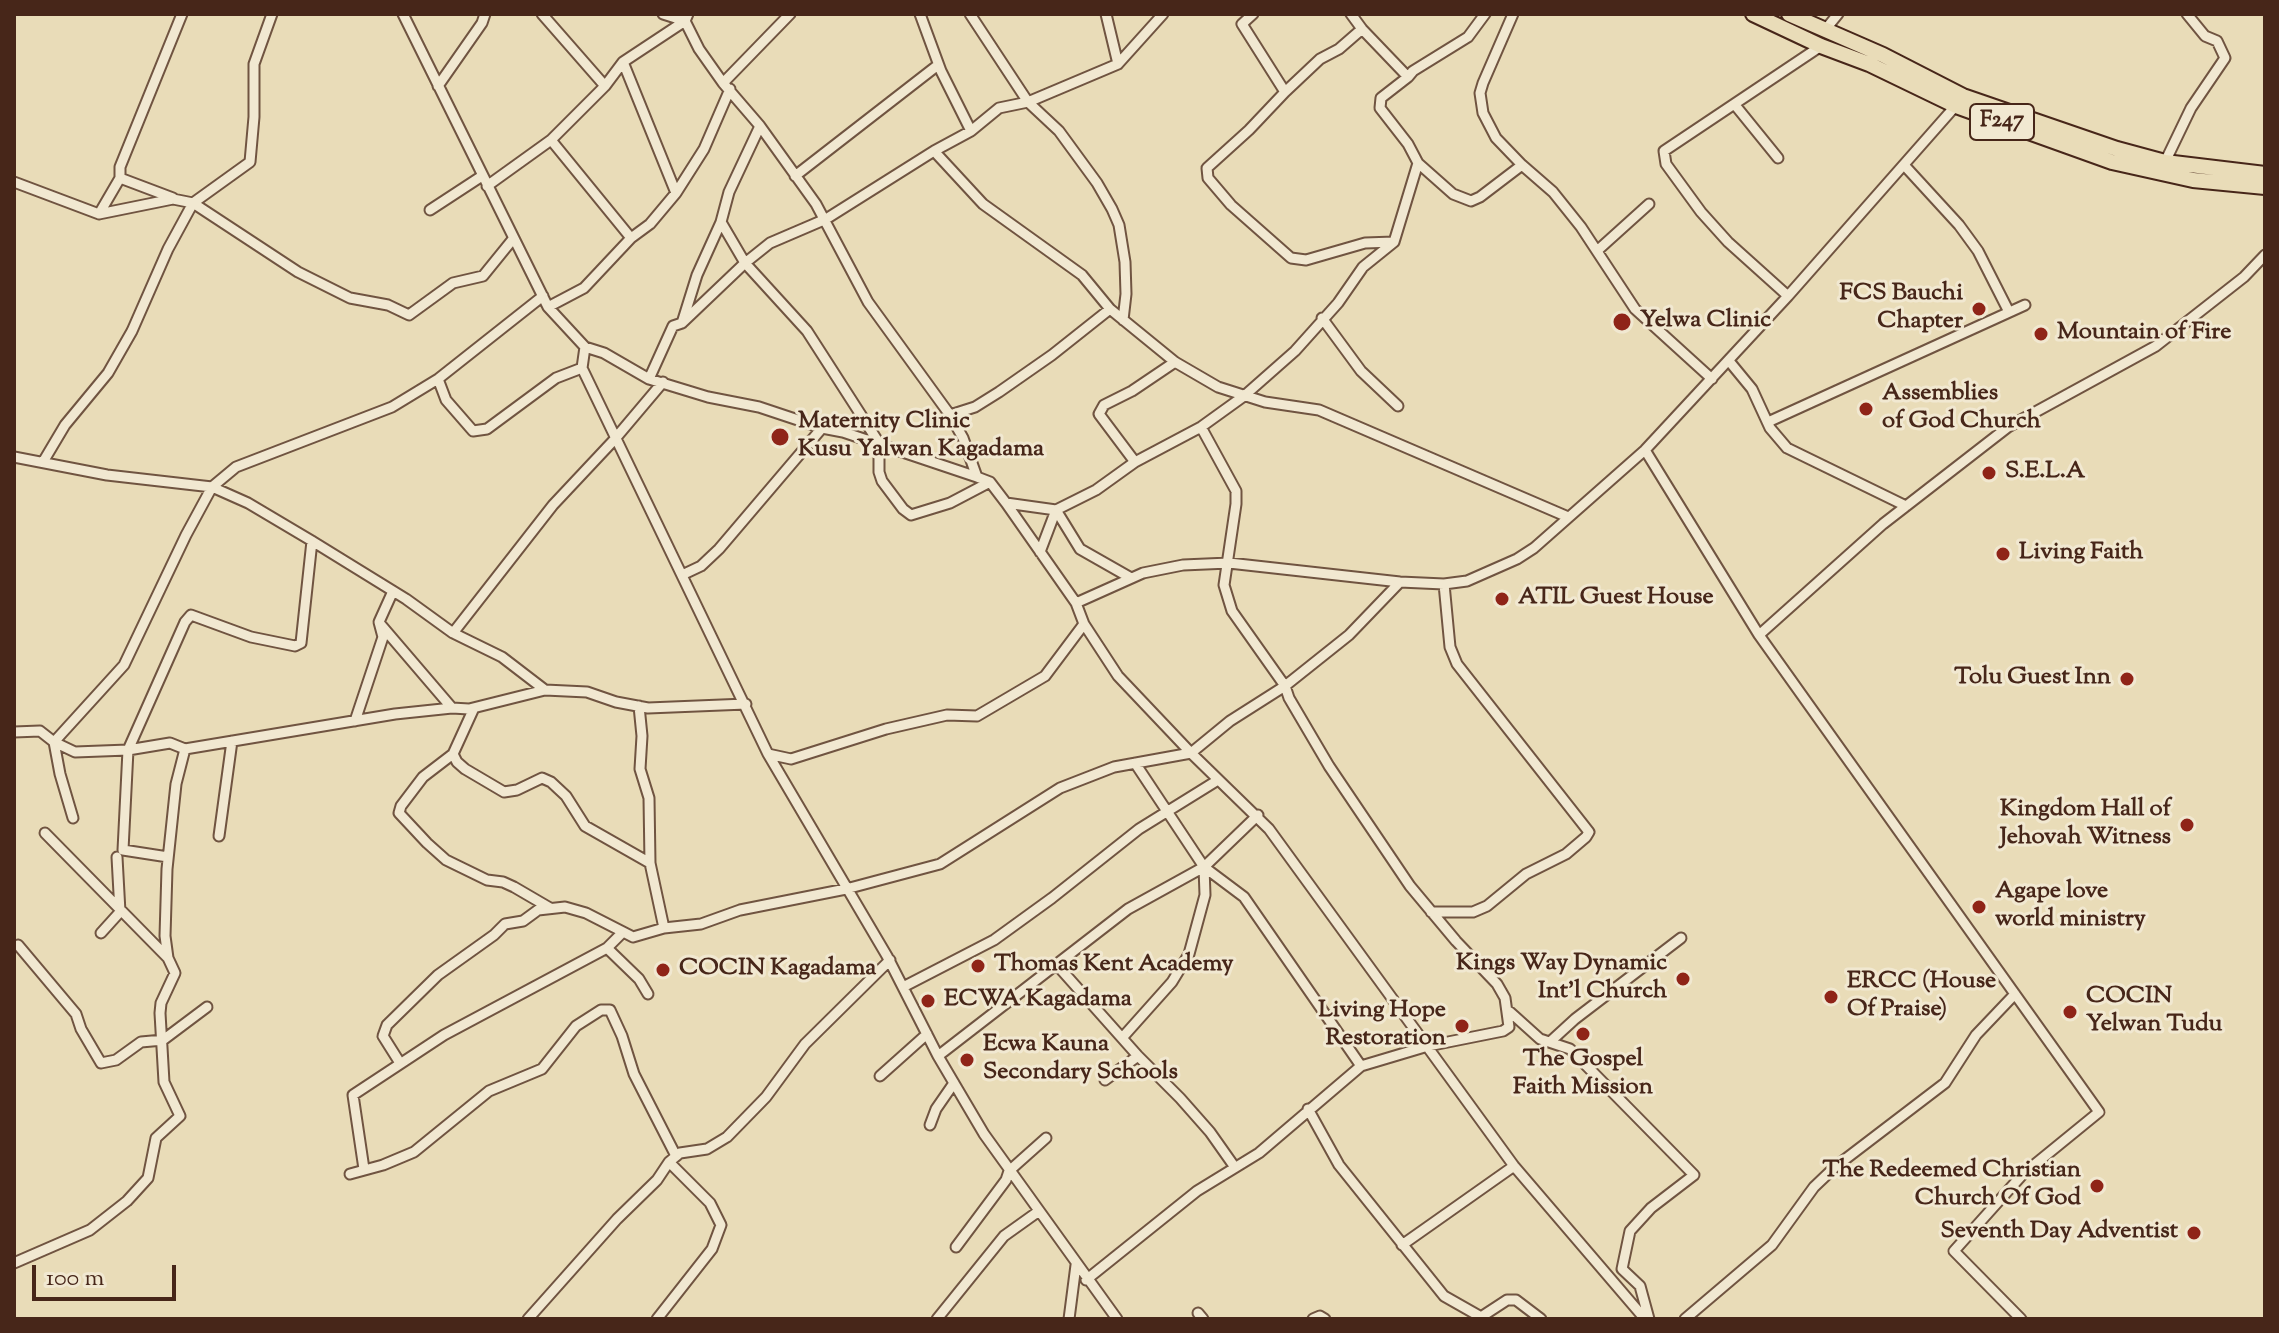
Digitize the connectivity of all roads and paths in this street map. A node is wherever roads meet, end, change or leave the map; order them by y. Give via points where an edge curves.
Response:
1 (182, 14) edge
2 (272, 14) edge
3 (403, 14) edge
4 (485, 14) edge
5 (542, 14) edge
6 (663, 14) edge
7 (790, 14) edge
8 (920, 14) edge
9 (970, 14) edge
10 (1106, 14) edge
11 (1163, 14) edge
12 (1253, 14) edge
13 (1351, 14) edge
14 (1485, 14) edge
15 (1513, 14) edge
16 (1753, 14) edge
17 (1789, 14) edge
18 (1838, 14) edge
19 (2187, 14) edge
20 (686, 17) edge
21 (1362, 29) junction
22 (1825, 30) junction
23 (1821, 46) junction
24 (623, 62) junction
25 (1118, 64) junction
26 (938, 65) junction
27 (1408, 77) junction
28 (438, 86) junction
29 (605, 86) junction
30 (726, 86) junction
31 (1285, 92) junction
32 (1959, 101) junction
33 (1028, 102) junction
34 (1735, 105) junction
35 (760, 126) junction
36 (971, 131) junction
37 (551, 140) junction
38 (934, 151) junction
39 (1778, 158) dead end
40 (2165, 162) junction
41 (1418, 163) junction
42 (1522, 165) junction
43 (1904, 165) junction
44 (2265, 174) edge
45 (795, 176) junction
46 (120, 178) junction
47 (485, 181) junction
48 (14, 182) edge
49 (2265, 187) edge
50 (676, 193) junction
51 (173, 199) junction
52 (193, 203) junction
53 (1649, 204) dead end
54 (430, 210) dead end
55 (99, 214) junction
56 (826, 219) junction
57 (721, 222) junction
58 (631, 238) junction
59 (513, 239) junction
60 (1394, 242) junction
61 (1598, 250) junction
62 (2265, 255) edge
63 (745, 263) junction
64 (543, 296) junction
65 (1788, 296) junction
66 (2025, 305) dead end
67 (548, 307) junction
68 (1110, 309) junction
69 (2009, 312) junction
70 (1322, 318) junction
71 (1123, 320) junction
72 (682, 323) junction
73 (585, 347) junction
74 (1729, 361) junction
75 (1175, 362) junction
76 (582, 368) junction
77 (438, 379) junction
78 (649, 379) junction
79 (1712, 379) junction
80 (663, 382) junction
81 (1244, 396) junction
82 (1398, 406) dead end
83 (950, 415) junction
84 (1768, 422) junction
85 (1201, 427) junction
86 (822, 428) junction
87 (614, 440) junction
88 (879, 443) junction
89 (1645, 450) junction
90 (14, 457) edge
91 (43, 462) junction
92 (1135, 462) junction
93 (977, 477) junction
94 (990, 482) junction
95 (212, 487) junction
96 (1006, 503) junction
97 (1906, 506) junction
98 (1056, 510) junction
99 (1568, 517) junction
100 (312, 541) junction
101 (1040, 552) junction
102 (1226, 563) junction
103 (682, 575) junction
104 (1131, 578) junction
105 (1400, 582) junction
106 (1444, 584) junction
107 (393, 591) junction
108 (1076, 603) junction
109 (379, 622) junction
110 (1084, 624) junction
111 (453, 633) junction
112 (1759, 635) junction
113 (1285, 686) junction
114 (545, 690) junction
115 (746, 704) junction
116 (639, 706) junction
117 (452, 708) junction
118 (474, 708) junction
119 (355, 721) junction
120 (14, 732) edge
121 (232, 741) junction
122 (54, 742) junction
123 (185, 749) junction
124 (128, 750) junction
125 (1191, 753) junction
126 (453, 754) junction
127 (768, 754) junction
128 (1135, 763) junction
129 (1218, 780) junction
130 (1168, 811) junction
131 (1258, 815) junction
132 (73, 818) dead end
133 (45, 833) dead end
134 (219, 836) dead end
135 (117, 857) dead end
136 (168, 857) junction
137 (650, 863) junction
138 (1204, 867) junction
139 (846, 889) junction
140 (550, 908) junction
141 (120, 912) junction
142 (1431, 912) junction
143 (664, 928) junction
144 (101, 933) dead end
145 (622, 933) junction
146 (1681, 938) dead end
147 (18, 945) dead end
148 (607, 948) junction
149 (168, 958) junction
150 (890, 960) junction
151 (1057, 965) junction
152 (905, 986) junction
153 (648, 994) dead end
154 (2015, 994) junction
155 (207, 1007) dead end
156 (1508, 1010) junction
157 (927, 1034) junction
158 (1122, 1038) junction
159 (163, 1040) junction
160 (1551, 1041) junction
161 (1428, 1046) junction
162 (938, 1056) junction
163 (1138, 1056) junction
164 (400, 1063) junction
165 (1361, 1066) junction
166 (880, 1076) dead end
167 (1105, 1080) dead end
168 (954, 1083) junction
169 (1308, 1109) junction
170 (930, 1125) dead end
171 (1046, 1138) dead end
172 (672, 1159) junction
173 (1234, 1166) junction
174 (1514, 1166) junction
175 (364, 1169) junction
176 (1009, 1171) junction
177 (350, 1174) dead end
178 (1039, 1211) junction
179 (1402, 1245) junction
180 (956, 1247) dead end
181 (14, 1263) edge
182 (1076, 1265) junction
183 (1086, 1280) junction
184 (2015, 1317) edge
185 (528, 1319) edge
186 (657, 1319) edge
187 (937, 1319) edge
188 (1069, 1319) edge
189 (1117, 1319) edge
190 (1313, 1319) edge
191 (1325, 1319) edge
192 (1541, 1319) edge
193 (1647, 1319) edge
194 (1685, 1319) edge

1 - 46 street
2 - 52 street via 254,64 250,162
3 - 28 street
4 - 28 street
5 - 29 street
6 - 20 street
7 - 30 street
8 - 26 street
9 - 33 street
10 - 25 street
11 - 25 street
12 - 31 street via 1242,24
13 - 21 street
14 - 27 street via 1468,37
15 - 42 street via 1480,93 1496,138
16 - 23 main road, F247
17 - 22 main road, F247
18 - 22 street
19 - 40 street via 2205,36 2217,41 2225,58 2191,108
20 - 24 street
20 - 30 street via 699,49
21 - 27 street
21 - 31 street
22 - 32 main road, F247
23 - 32 main road, F247
23 - 34 street
24 - 29 street
24 - 50 street
25 - 33 street
26 - 36 street
26 - 45 street
27 - 41 street via 1379,103
28 - 47 street
29 - 37 street
30 - 35 street
30 - 50 street via 713,134
31 - 60 street via 1207,168 1208,178 1291,258 1306,260 1365,243
32 - 40 main road, F247
32 - 43 street
32 - 49 main road, F247 via 2112,162 2193,180
33 - 36 street via 999,108
33 - 71 street via 1059,131 1097,183 1119,225 1125,262
34 - 39 street
34 - 65 street via 1664,151 1666,164 1728,242
35 - 45 street
35 - 57 street
36 - 38 street
37 - 47 street
37 - 58 street
38 - 56 street
38 - 68 street via 983,204 1082,275
40 - 44 main road, F247
41 - 42 street via 1453,194 1471,201
41 - 60 street
42 - 61 street via 1553,192
43 - 65 street
43 - 69 street via 1978,251
45 - 56 street
46 - 51 street
46 - 55 street
47 - 54 street
47 - 59 street
48 - 55 street
50 - 58 street
51 - 52 street
51 - 55 street
52 - 59 street via 298,272 350,298 409,315 453,283 483,276
52 - 91 street via 108,373 65,425
53 - 61 street
56 - 63 street via 770,243
56 - 83 street via 868,302
57 - 63 street
57 - 72 street
58 - 67 street via 584,288
59 - 64 street
60 - 70 street via 1363,267
61 - 79 street via 1635,309
62 - 97 street via 2156,346 2022,418
63 - 72 street
63 - 88 street via 807,331
64 - 67 street
64 - 77 street
65 - 74 street
66 - 69 street
67 - 73 street
68 - 71 street
68 - 83 street via 999,392
69 - 84 street
70 - 81 street via 1295,351
70 - 82 street via 1361,371
71 - 75 street
72 - 78 street via 673,326
73 - 76 street
73 - 78 street
74 - 79 street
74 - 84 street via 1752,389
75 - 81 street
75 - 92 street via 1104,405 1099,414
76 - 77 street via 556,378 487,429 473,431 446,400
76 - 87 street
77 - 95 street via 392,407 236,467
78 - 80 street
79 - 89 street
80 - 86 street
80 - 87 street
81 - 85 street
81 - 99 street via 1319,410
83 - 93 street
84 - 97 street via 1787,448
85 - 92 street
85 - 102 street via 1236,491
86 - 88 street
86 - 103 street via 719,549
87 - 103 street
87 - 111 street via 553,505
88 - 93 street
88 - 94 street via 882,481 911,515 958,500
89 - 99 street
89 - 112 street
90 - 91 street
91 - 95 street
92 - 98 street
93 - 94 street
94 - 96 street
95 - 100 street
95 - 122 street via 124,665
96 - 98 street
96 - 101 street
97 - 112 street
98 - 101 street
98 - 104 street via 1080,549
99 - 106 street via 1517,559 1467,581
100 - 107 street
100 - 124 street via 301,643 251,637 191,615
101 - 108 street
102 - 104 street via 1183,565
102 - 105 street
102 - 113 street via 1224,585 1232,611
103 - 115 street
104 - 108 street
105 - 106 street
105 - 113 street via 1349,635
106 - 142 street via 1448,636 1457,664 1589,832 1566,854 1526,874 1487,906 1473,912
107 - 109 street
107 - 111 street
108 - 110 street
109 - 117 street
109 - 119 street via 383,637
110 - 125 street via 1124,683
110 - 127 street via 1045,676 977,716 947,715 886,729 791,759
111 - 114 street via 502,657
112 - 154 street
113 - 125 street
113 - 142 street via 1329,766
114 - 116 street via 587,692
114 - 118 street
115 - 116 street
115 - 127 street
116 - 137 street
117 - 118 street
117 - 119 street
118 - 126 street
119 - 121 street
120 - 122 street via 40,731
121 - 123 street
121 - 134 street
122 - 124 street via 75,752
122 - 132 street
123 - 124 street via 170,743
123 - 136 street
124 - 136 street via 123,850
125 - 128 street
125 - 129 street
126 - 137 street via 465,769 504,792 542,778 551,782 585,826
126 - 140 street via 423,777 399,813 446,860
127 - 139 street
128 - 130 street
128 - 139 street via 1060,788 940,864
129 - 130 street
129 - 131 street
130 - 138 street
130 - 152 street via 994,940
131 - 138 street
131 - 161 street
133 - 141 street
135 - 141 street
136 - 149 street
137 - 143 street
138 - 151 street via 1128,909
138 - 158 street via 1205,895 1189,954 1172,982
138 - 165 street via 1244,897
139 - 143 street
139 - 150 street
140 - 145 street via 586,913
140 - 164 street via 505,924 416,994 383,1036
141 - 144 street
141 - 149 street
142 - 156 street via 1497,984
143 - 145 street via 633,937
145 - 148 street
146 - 160 street
147 - 159 street via 76,1014 101,1063 116,1060 141,1042
148 - 153 street
148 - 164 street
149 - 159 street via 175,973 161,1003
150 - 152 street
150 - 172 street via 805,1044 766,1097 727,1137
151 - 158 street
151 - 162 street
152 - 157 street
154 - 184 street via 2099,1112 2023,1174 1954,1251
154 - 194 street via 1976,1035 1945,1083 1835,1167 1772,1245
155 - 159 street
156 - 160 street via 1531,1033
156 - 161 street via 1509,1027 1503,1031
157 - 162 street
157 - 166 street
158 - 163 street
159 - 181 street via 164,1082 180,1116 156,1138 142,1187 90,1230
160 - 193 street via 1570,1049 1694,1175 1630,1231 1622,1269 1640,1286
161 - 165 street
161 - 174 street
162 - 168 street
163 - 167 street
163 - 173 street via 1210,1132
164 - 175 street via 353,1095
165 - 169 street
168 - 170 street
168 - 176 street
169 - 173 street via 1259,1153
169 - 179 street via 1339,1165
171 - 176 street
172 - 175 street via 610,1010 601,1010 576,1026 542,1069 489,1091 414,1152
172 - 185 street
172 - 186 street via 710,1203 721,1225 712,1249
173 - 183 street
174 - 179 street
174 - 193 street
175 - 177 street
176 - 178 street
176 - 180 street
178 - 182 street
178 - 187 street via 1004,1236
179 - 192 street via 1444,1296 1481,1317 1516,1300
182 - 183 street
182 - 188 street
183 - 189 street
190 - 191 street

